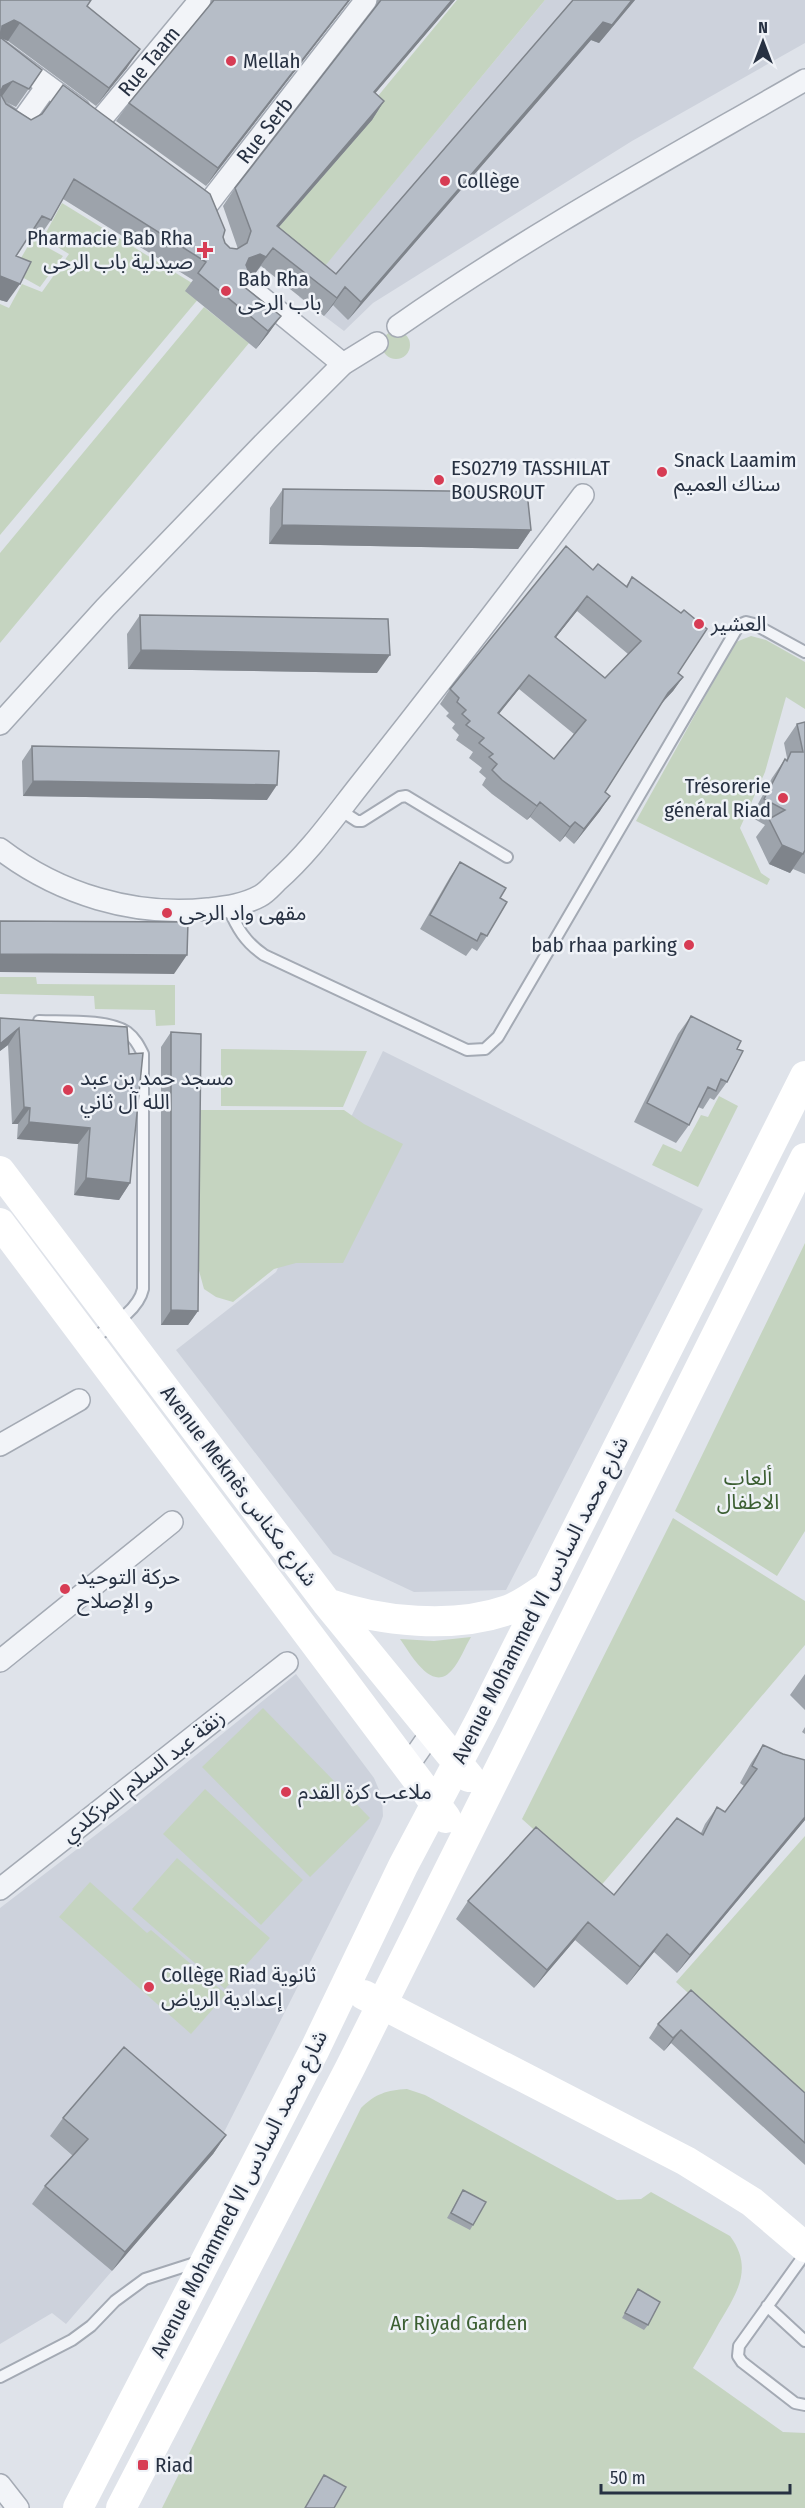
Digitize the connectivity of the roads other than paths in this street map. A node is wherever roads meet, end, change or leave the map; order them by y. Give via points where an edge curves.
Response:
1 (200, 0) edge
2 (366, 0) edge
3 (0, 51) edge
4 (805, 80) edge
5 (47, 86) junction
6 (0, 112) edge
7 (189, 190) edge
8 (246, 285) edge
9 (398, 326) dead end
10 (377, 343) dead end
11 (343, 364) junction
12 (583, 495) dead end
13 (805, 652) edge
14 (0, 724) edge
15 (340, 810) junction
16 (0, 849) edge
17 (507, 857) dead end
18 (228, 907) junction
19 (23, 1020) edge
20 (805, 1076) edge
21 (805, 1158) edge
22 (0, 1171) edge
23 (0, 1223) edge
24 (115, 1323) junction
25 (89, 1341) junction
26 (79, 1400) dead end
27 (0, 1445) edge
28 (172, 1522) dead end
29 (548, 1587) junction
30 (327, 1603) junction
31 (0, 1661) edge
32 (287, 1663) dead end
33 (431, 1733) junction
34 (456, 1764) junction
35 (408, 1766) junction
36 (485, 1795) junction
37 (435, 1803) junction
38 (463, 1840) junction
39 (0, 1889) edge
40 (346, 1985) junction
41 (382, 2004) junction
42 (805, 2247) edge
43 (805, 2254) edge
44 (206, 2259) junction
45 (767, 2306) junction
46 (805, 2341) edge
47 (0, 2377) edge
48 (805, 2405) edge
49 (0, 2485) edge
50 (18, 2508) edge
51 (78, 2508) edge
52 (121, 2508) edge

1 - 5 street, Rue Taam via 105,129
2 - 7 street, Rue Serb via 212,213
3 - 5 street
4 - 9 street via 566,218
5 - 6 street via 19,125
8 - 11 street
10 - 11 street
11 - 14 street via 121,592
12 - 15 street
13 - 18 lane via 754,624 739,625 498,1037 485,1049 467,1050 264,955 242,936
15 - 17 lane via 362,821 406,796
15 - 18 street via 310,848 261,896
16 - 18 street via 68,888 115,905 189,911
19 - 24 lane via 116,1027 128,1033 143,1054 143,1289 138,1302
20 - 29 main road, Avenue Mohammed VI شارع محمد السادس
21 - 36 main road, Avenue Mohammed VI شارع محمد السادس
22 - 24 main road, Avenue Meknès شارع مكناس
23 - 25 main road, Avenue Meknès شارع مكناس
24 - 25 lane
24 - 30 main road, Avenue Meknès شارع مكناس
25 - 35 main road, Avenue Meknès شارع مكناس
26 - 27 street
28 - 31 street
29 - 30 main road via 508,1610 470,1618 405,1619 349,1611
29 - 34 main road, Avenue Mohammed VI شارع محمد السادس
30 - 33 main road, Avenue Meknès شارع مكناس
32 - 39 street, زنقة عبد السلام المزكلدي
33 - 34 main road, Avenue Meknès شارع مكناس
33 - 35 street
34 - 36 main road, Avenue Meknès شارع مكناس
34 - 37 main road, Avenue Mohammed VI شارع محمد السادس
35 - 37 main road, Avenue Meknès شارع مكناس
36 - 38 main road, Avenue Mohammed VI شارع محمد السادس
37 - 38 main road, Avenue Meknès شارع مكناس
37 - 40 main road, Avenue Mohammed VI شارع محمد السادس
38 - 41 main road, Avenue Mohammed VI شارع محمد السادس
40 - 41 main road
40 - 44 main road, Avenue Mohammed VI شارع محمد السادس
41 - 42 main road via 686,2160 752,2202
41 - 52 main road, Avenue Mohammed VI شارع محمد السادس
43 - 45 lane
44 - 47 lane via 145,2280 72,2340
44 - 51 main road, Avenue Mohammed VI شارع محمد السادس
45 - 46 lane
45 - 48 lane via 739,2346 738,2356 795,2403
49 - 50 street

